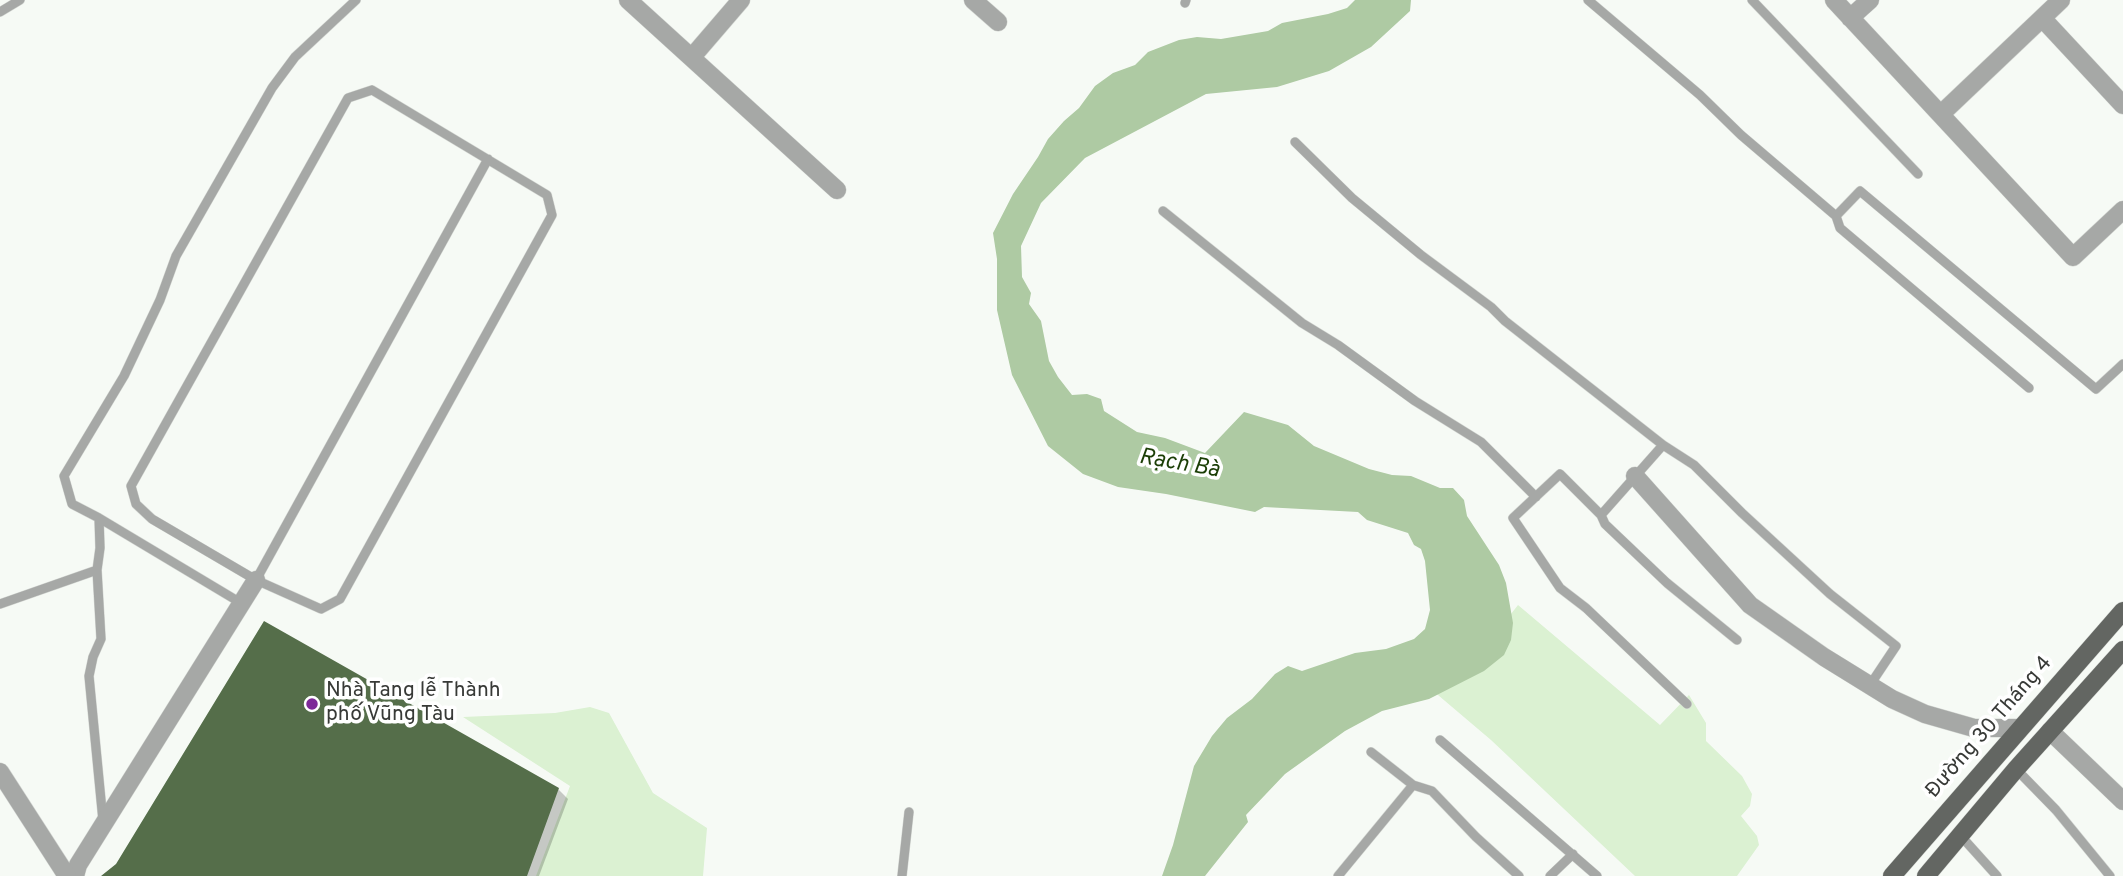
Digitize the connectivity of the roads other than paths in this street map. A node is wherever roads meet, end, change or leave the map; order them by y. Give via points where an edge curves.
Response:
1 (20, 0) edge
2 (356, 0) edge
3 (628, 0) edge
4 (741, 0) edge
5 (973, 0) edge
6 (1588, 0) edge
7 (1752, 0) edge
8 (1834, 0) edge
9 (1870, 0) edge
10 (2061, 0) edge
11 (0, 12) edge
12 (1850, 18) junction
13 (2042, 18) junction
14 (999, 22) dead end
15 (692, 57) junction
16 (2123, 105) edge
17 (1941, 114) junction
18 (1295, 142) dead end
19 (488, 159) junction
20 (1919, 174) dead end
21 (837, 190) dead end
22 (2123, 210) edge
23 (1163, 211) dead end
24 (1836, 216) junction
25 (2123, 364) edge
26 (2029, 388) dead end
27 (1663, 445) junction
28 (1635, 476) junction
29 (1536, 497) junction
30 (1601, 515) junction
31 (99, 518) junction
32 (97, 570) junction
33 (256, 580) junction
34 (241, 603) junction
35 (0, 604) edge
36 (2123, 611) edge
37 (1737, 640) dead end
38 (2123, 650) edge
39 (1870, 685) junction
40 (1687, 704) dead end
41 (2032, 714) junction
42 (2019, 728) junction
43 (2050, 731) junction
44 (1440, 740) dead end
45 (1371, 751) dead end
46 (1999, 752) junction
47 (2015, 768) junction
48 (0, 772) edge
49 (1413, 785) junction
50 (2123, 801) edge
51 (909, 812) dead end
52 (103, 825) junction
53 (1960, 835) junction
54 (1573, 854) junction
55 (67, 876) edge
56 (75, 876) edge
57 (902, 876) edge
58 (1338, 876) edge
59 (1519, 876) edge
60 (1550, 876) edge
61 (1597, 876) edge
62 (1892, 876) edge
63 (1926, 876) edge
64 (1997, 876) edge
65 (2110, 876) edge

1 - 11 lane
2 - 31 lane via 295,57 265,98 176,256 124,376 64,476 72,504
3 - 15 street
4 - 15 street
5 - 14 street
6 - 24 lane
7 - 20 lane
8 - 12 street
9 - 12 street
10 - 13 street
12 - 17 street
13 - 16 street
13 - 17 street
15 - 21 street
17 - 22 street via 2073,257
18 - 27 lane via 1367,211
19 - 33 lane
19 - 33 lane via 547,195 552,215 340,599 321,609
19 - 33 lane via 372,90 348,98 131,486 136,504 152,519
23 - 29 lane via 1302,323 1482,442
24 - 25 lane via 1860,191 2096,389
24 - 26 lane via 1840,228
27 - 28 lane
27 - 39 lane via 1694,465 1830,594 1896,646
28 - 30 lane
28 - 39 street via 1750,605
29 - 30 lane via 1560,474
29 - 40 lane via 1513,518 1549,574
30 - 37 lane via 1667,583
31 - 32 lane
31 - 34 lane
32 - 35 lane
32 - 52 lane via 101,639 89,676
33 - 34 street
34 - 52 street
36 - 41 main road, Đường 30 Tháng 4
38 - 43 main road
39 - 42 street via 1948,722 1974,728
41 - 42 main road, Đường 30 Tháng 4
41 - 43 main road
42 - 46 main road, Đường 30 Tháng 4
43 - 47 main road
43 - 50 street
44 - 54 lane
45 - 49 lane
46 - 47 main road
46 - 62 main road, Đường 30 Tháng 4
47 - 53 main road
47 - 65 lane
48 - 55 street
49 - 58 lane
49 - 59 lane via 1432,791
51 - 57 lane
52 - 56 street
53 - 63 main road
53 - 64 lane
54 - 60 lane
54 - 61 lane

